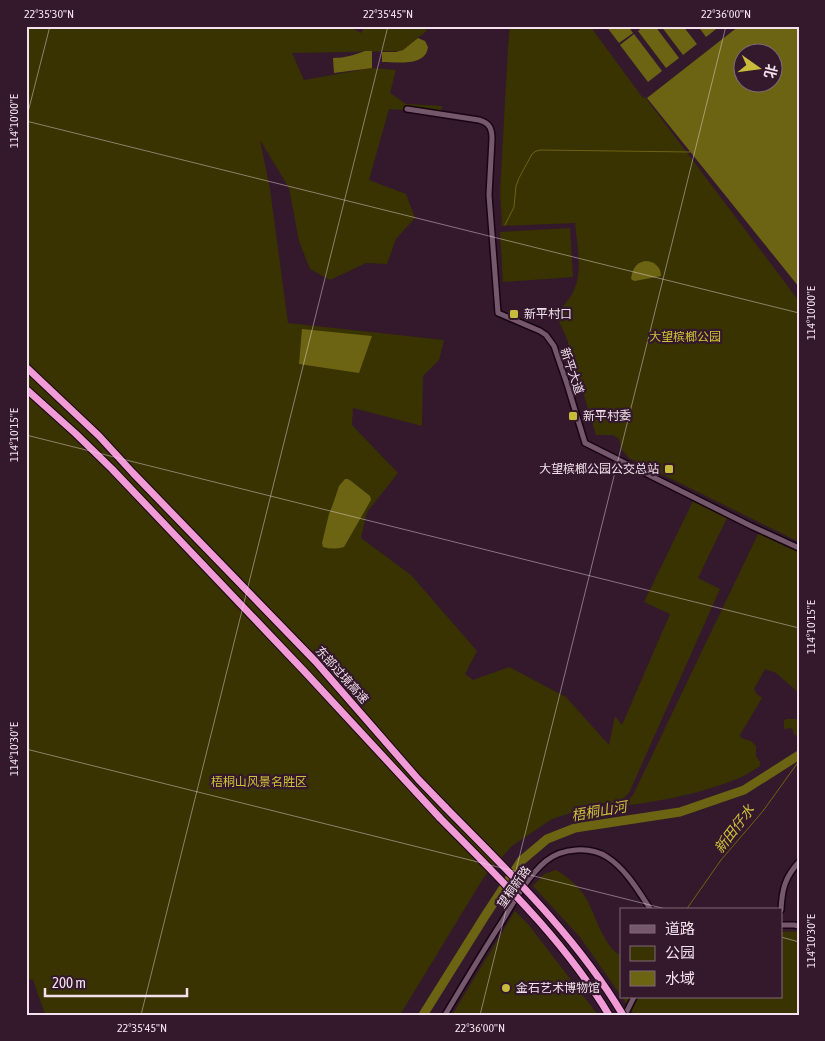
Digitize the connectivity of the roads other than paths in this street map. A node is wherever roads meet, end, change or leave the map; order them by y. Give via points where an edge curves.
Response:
1 (407, 109) dead end
2 (26, 367) edge
3 (26, 388) edge
4 (799, 548) edge
5 (799, 862) edge
6 (650, 908) edge
7 (781, 908) edge
8 (782, 925) edge
9 (799, 926) edge
10 (633, 998) edge
11 (445, 1015) edge
12 (609, 1015) edge
13 (624, 1015) edge

1 - 4 street, 新平大道 via 485,121 491,128 490,202 498,313 540,331 554,346 585,443
2 - 13 highway, 东部过境高速, bridge via 99,436 316,662 418,779 530,894 588,962
3 - 12 highway, 东部过境高速, bridge via 106,463 511,890 574,964
5 - 7 street via 786,879
6 - 11 street, 望桐新路 via 618,864 606,856 576,850 547,860 519,894
8 - 9 street
10 - 13 street

